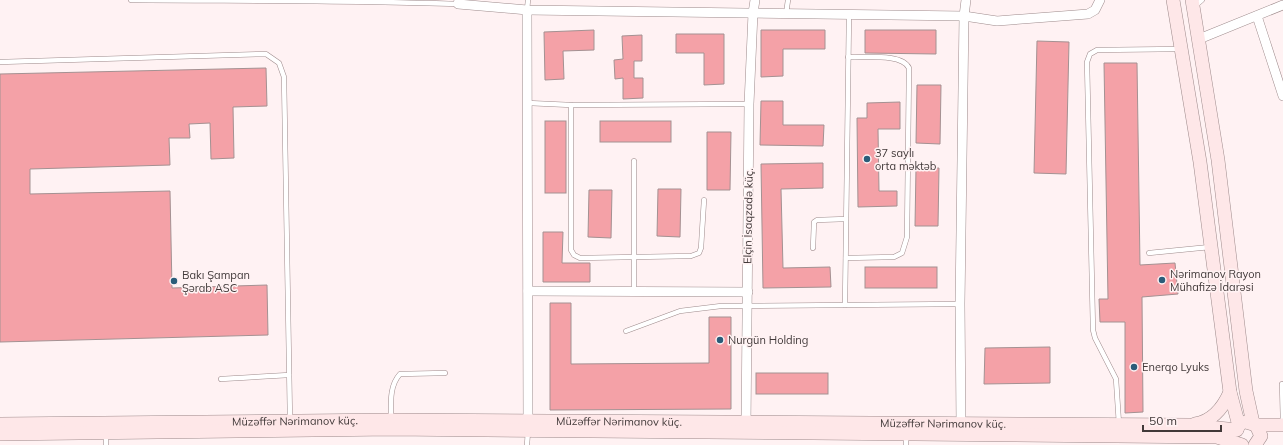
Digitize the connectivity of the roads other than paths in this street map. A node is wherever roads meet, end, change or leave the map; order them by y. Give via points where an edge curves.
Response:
1 (131, 0) edge
2 (180, 0) edge
3 (528, 0) edge
4 (755, 0) edge
5 (788, 0) edge
6 (966, 0) edge
7 (1100, 0) edge
8 (1173, 0) edge
9 (459, 2) edge
10 (1196, 3) edge
11 (1283, 5) edge
12 (527, 10) junction
13 (753, 13) junction
14 (786, 14) junction
15 (849, 15) junction
16 (964, 16) junction
17 (1257, 16) junction
18 (1199, 39) junction
19 (1182, 48) junction
20 (848, 57) junction
21 (0, 62) edge
22 (1283, 96) edge
23 (528, 102) junction
24 (749, 104) junction
25 (571, 105) junction
26 (1218, 160) junction
27 (634, 161) dead end
28 (1200, 162) junction
29 (704, 200) dead end
30 (846, 218) junction
31 (1210, 247) junction
32 (813, 248) dead end
33 (1149, 253) dead end
34 (635, 257) junction
35 (846, 258) junction
36 (528, 291) junction
37 (634, 291) junction
38 (748, 292) junction
39 (748, 304) junction
40 (960, 304) junction
41 (845, 305) junction
42 (626, 331) dead end
43 (445, 373) dead end
44 (289, 375) junction
45 (221, 379) dead end
46 (1282, 384) dead end
47 (1230, 392) junction
48 (290, 420) junction
49 (391, 420) junction
50 (0, 424) edge
51 (1255, 424) junction
52 (961, 425) junction
53 (1119, 425) junction
54 (1189, 425) junction
55 (1283, 425) edge
56 (528, 426) junction
57 (746, 428) junction
58 (1238, 428) junction
59 (0, 434) edge
60 (106, 439) edge
61 (906, 439) edge
62 (527, 445) edge
63 (1242, 445) edge
64 (1254, 445) edge

1 - 2 lane
2 - 9 lane
3 - 12 lane
4 - 13 street, Elçin İsaqzadə küç.
5 - 14 lane
6 - 16 street
7 - 16 street via 1095,10 1088,14 997,21
8 - 19 main road
9 - 12 street
10 - 18 main road
11 - 17 street
12 - 13 street
12 - 23 street
13 - 14 street
13 - 24 street, Elçin İsaqzadə küç.
14 - 15 street
15 - 16 street
15 - 20 lane
16 - 40 street
17 - 18 street
17 - 22 street
18 - 26 main road
19 - 28 main road
19 - 53 lane via 1097,50 1090,54 1087,62 1093,330 1116,379
20 - 30 lane
20 - 35 lane via 899,59 909,68 908,237 902,253 894,257
21 - 44 lane via 266,54 279,63 284,77
23 - 25 lane
23 - 36 street
24 - 25 lane
24 - 38 street, Elçin İsaqzadə küç.
25 - 34 lane via 571,250 580,258
26 - 28 main road
26 - 51 main road via 1246,391
27 - 34 lane
28 - 31 main road
29 - 34 lane via 701,248 698,253 691,256
30 - 32 lane via 814,222
30 - 35 lane
31 - 33 lane
31 - 47 main road
34 - 37 lane
35 - 41 lane
36 - 37 street
36 - 56 street
37 - 38 street
38 - 39 street, Elçin İsaqzadə küç.
39 - 41 lane
39 - 42 lane via 680,311
39 - 57 street, Elçin İsaqzadə küç.
40 - 41 lane
40 - 52 street
43 - 49 lane via 400,374 394,382 391,397
44 - 45 lane
44 - 48 lane
46 - 55 lane
47 - 54 main road via 1217,413 1201,423
47 - 58 main road
48 - 49 main road, Müzəffər Nərimanov küç.
48 - 50 main road, Müzəffər Nərimanov küç.
49 - 56 main road, Müzəffər Nərimanov küç.
51 - 55 main road, Müzəffər Nərimanov küç.
51 - 58 main road, Müzəffər Nərimanov küç. via 1246,422
51 - 64 main road via 1261,436
52 - 53 main road, Müzəffər Nərimanov küç.
52 - 57 main road, Müzəffər Nərimanov küç.
53 - 54 main road, Müzəffər Nərimanov küç.
54 - 58 main road, Müzəffər Nərimanov küç.
56 - 57 main road
56 - 60 main road
56 - 62 lane
57 - 61 main road
58 - 63 main road via 1237,438
59 - 60 main road
61 - 63 main road via 1217,437

